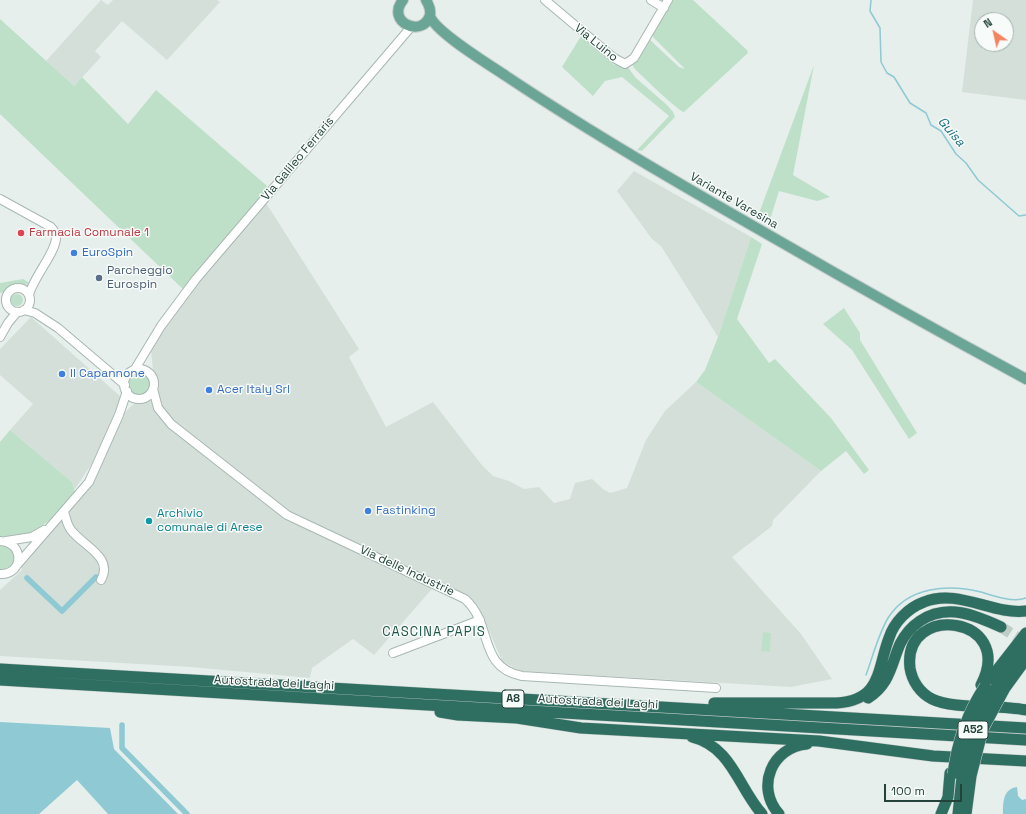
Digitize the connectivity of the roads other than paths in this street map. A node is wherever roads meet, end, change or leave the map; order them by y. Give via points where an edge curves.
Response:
1 (545, 0) edge
2 (651, 0) edge
3 (401, 1) edge
4 (666, 4) edge
5 (429, 5) edge
6 (402, 21) junction
7 (422, 25) junction
8 (411, 27) junction
9 (439, 29) junction
10 (400, 39) junction
11 (0, 199) edge
12 (28, 293) junction
13 (4, 294) edge
14 (11, 307) edge
15 (35, 313) junction
16 (0, 337) edge
17 (150, 345) junction
18 (132, 371) junction
19 (110, 372) junction
20 (151, 374) junction
21 (1026, 379) edge
22 (126, 388) junction
23 (153, 389) junction
24 (140, 398) junction
25 (158, 408) junction
26 (119, 415) junction
27 (64, 512) junction
28 (53, 524) junction
29 (70, 529) junction
30 (3, 541) edge
31 (17, 565) junction
32 (0, 574) edge
33 (101, 580) dead end
34 (1026, 611) edge
35 (480, 620) junction
36 (1001, 627) tunnel mouth
37 (1026, 633) edge
38 (1026, 646) edge
39 (393, 654) dead end
40 (1026, 658) edge
41 (0, 669) edge
42 (0, 680) edge
43 (991, 686) junction
44 (716, 688) dead end
45 (388, 703) junction
46 (787, 703) junction
47 (618, 705) junction
48 (1026, 710) edge
49 (1026, 728) edge
50 (638, 732) junction
51 (1026, 740) edge
52 (844, 745) junction
53 (1026, 761) edge
54 (962, 775) junction
55 (762, 814) edge
56 (779, 814) edge
57 (941, 814) edge
58 (951, 814) edge
59 (958, 814) edge
60 (966, 814) edge
61 (971, 814) edge

1 - 4 street, Via Luino via 614,58 626,64 634,58
2 - 4 street
3 - 6 main road via 398,11
5 - 7 main road, Variante Varesina
5 - 9 main road, Variante Varesina via 431,21
6 - 8 main road
6 - 10 street
7 - 8 main road, Variante Varesina
7 - 9 main road, Variante Varesina
8 - 10 street, Via Galileo Ferraris
9 - 21 main road, Variante Varesina via 562,114 636,160 927,326
10 - 17 street, Via Galileo Ferraris via 196,279
11 - 12 street via 51,227 55,233 54,245
12 - 13 street via 13,289
12 - 14 street
12 - 15 street
13 - 14 street
14 - 15 street
14 - 16 street via 8,323
15 - 19 street via 66,334
17 - 18 street, Via Galileo Ferraris
17 - 20 street via 148,360
18 - 19 street
18 - 20 street via 144,369
18 - 22 street
19 - 22 street
20 - 23 street via 154,381
22 - 24 street
22 - 26 street
23 - 24 street
23 - 25 street, Via delle Industrie
24 - 25 street, Via delle Industrie
24 - 26 street
25 - 35 street, Via delle Industrie via 176,429 283,512 458,595 472,605
26 - 27 street via 94,474
27 - 28 street
27 - 29 street
28 - 29 street
28 - 30 street via 32,537
28 - 31 street
29 - 33 street via 103,562 105,572
30 - 31 street via 16,548 19,556
31 - 32 street via 9,573
34 - 46 highway via 1003,610 961,599 924,601 907,612 894,627 888,638 879,675 864,694 854,700 843,702
35 - 39 street
35 - 44 street, Via delle Industrie via 494,659 501,668 513,674
36 - 46 highway via 958,611 933,614 913,626 906,634 886,681 867,698 843,705
37 - 43 highway
38 - 43 highway, A52
40 - 43 highway, A52
41 - 47 highway, Autostrada dei Laghi / A8
42 - 45 highway, Autostrada dei Laghi / A8
43 - 48 highway via 987,671 988,656 982,642 972,630 961,625 942,624 924,632 917,640 910,654 910,669 914,682 928,697 945,703
43 - 54 highway, A52, bridge via 973,730
43 - 54 highway, A52, bridge via 989,715 975,754
43 - 54 highway, bridge via 967,718 956,757
45 - 50 highway via 458,715 503,717 564,727
45 - 51 highway, Autostrada dei Laghi / A8
46 - 47 highway via 723,704 683,701
47 - 49 highway, Autostrada dei Laghi / A8
50 - 52 highway via 791,739
50 - 55 highway via 690,737 712,746 730,764
52 - 53 highway via 933,756
52 - 56 highway via 802,744 790,748 778,757 770,772 767,786 771,802
54 - 57 highway
54 - 58 highway
54 - 59 highway, A52
54 - 60 highway, A52
54 - 61 highway

